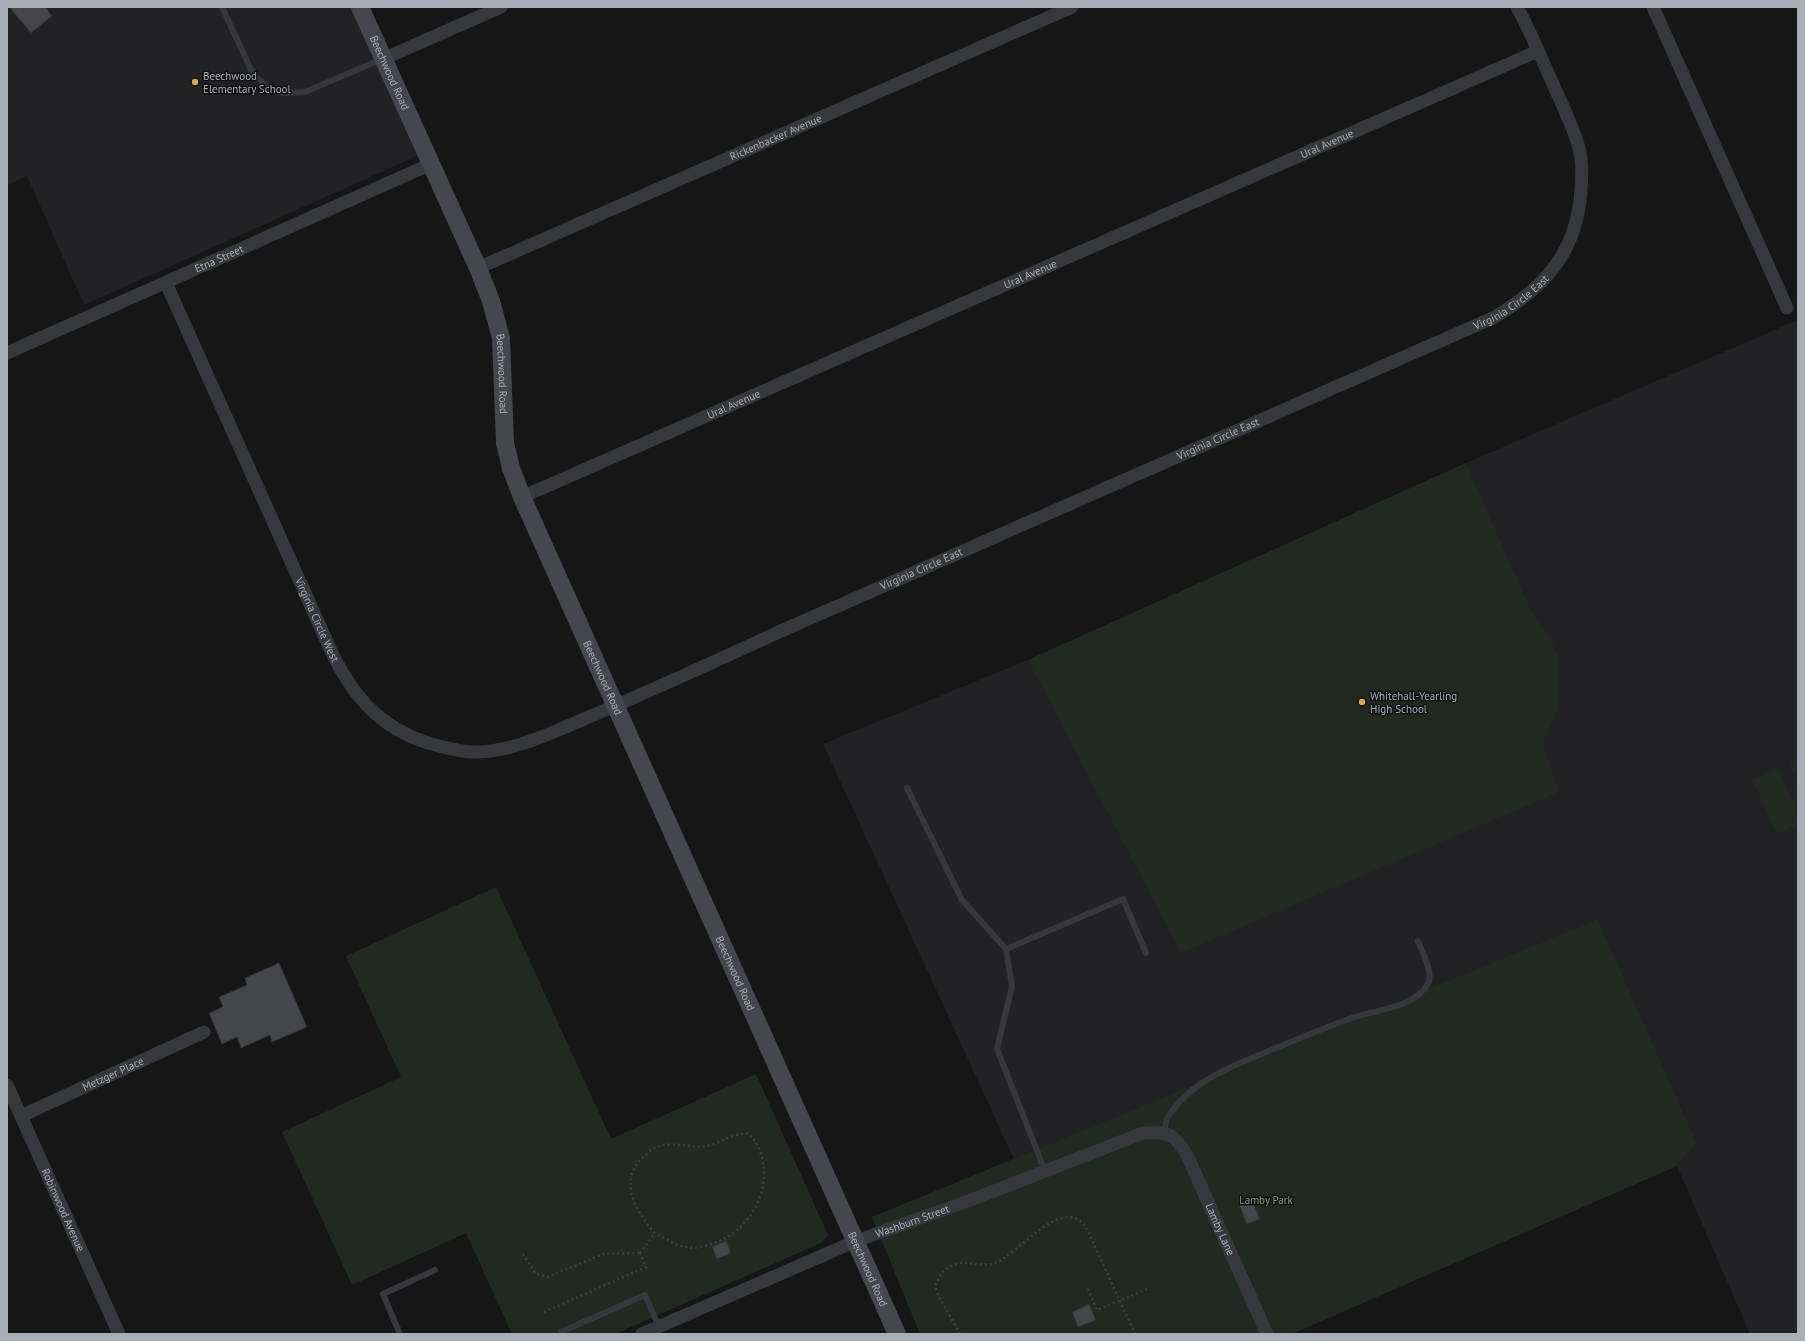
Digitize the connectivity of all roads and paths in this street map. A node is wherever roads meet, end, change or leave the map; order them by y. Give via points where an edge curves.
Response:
1 (222, 7) edge
2 (360, 7) edge
3 (501, 7) edge
4 (1072, 7) edge
5 (1517, 7) edge
6 (1653, 7) edge
7 (1538, 51) junction
8 (383, 59) junction
9 (431, 164) junction
10 (478, 268) junction
11 (166, 283) junction
12 (1787, 308) dead end
13 (7, 353) edge
14 (522, 497) junction
15 (615, 706) junction
16 (907, 788) dead end
17 (1418, 941) dead end
18 (1006, 949) junction
19 (1146, 953) dead end
20 (204, 1032) dead end
21 (7, 1085) edge
22 (21, 1116) junction
23 (1164, 1132) junction
24 (1045, 1171) junction
25 (656, 1233) junction
26 (856, 1241) junction
27 (640, 1253) junction
28 (523, 1254) dead end
29 (435, 1270) dead end
30 (1088, 1289) dead end
31 (1147, 1289) dead end
32 (1120, 1301) junction
33 (544, 1312) dead end
34 (659, 1327) junction
35 (119, 1334) edge
36 (400, 1334) edge
37 (562, 1334) edge
38 (642, 1334) edge
39 (897, 1334) edge
40 (960, 1334) edge
41 (1135, 1334) edge
42 (1267, 1334) edge

1 - 8 lane via 253,74 267,87 283,93 305,92
2 - 8 street, Beechwood Road
3 - 8 street
4 - 10 street, Rickenbacker Avenue
5 - 7 street, Virginia Circle East
6 - 12 street
7 - 14 street, Ural Avenue
7 - 15 street, Virginia Circle East via 1580,149 1582,174 1575,226 1564,250 1553,270 1521,301 1495,317
8 - 9 street, Beechwood Road
9 - 10 street, Beechwood Road
9 - 11 street, Etna Street
10 - 14 street, Beechwood Road via 491,301 501,338 505,443
11 - 13 street, Etna Street
11 - 15 street, Virginia Circle West via 335,659 360,699 404,734 450,749 474,752 524,743
14 - 15 street, Beechwood Road
15 - 26 street, Beechwood Road
16 - 18 lane via 962,900
17 - 23 lane via 1431,976 1428,984 1416,996 1390,1008 1353,1017 1307,1035 1212,1076 1180,1101 1168,1116
18 - 19 lane via 1123,899
18 - 24 lane via 1012,986 997,1050
20 - 22 street, Metzger Place
21 - 22 street, Robinwood Avenue
22 - 35 street, Robinwood Avenue
23 - 24 street, Washburn Street via 1143,1133
23 - 42 street, Lamby Lane via 1178,1141 1187,1155
24 - 26 street, Washburn Street
25 - 25 path via 686,1248 703,1247 734,1234 758,1206 763,1180 763,1157 757,1142 749,1134 740,1133 708,1146 659,1146 645,1154 634,1168 630,1182 636,1207
25 - 27 path
26 - 34 street, Washburn Street
26 - 39 street, Beechwood Road
27 - 28 path via 603,1254 548,1277 535,1273
27 - 33 path via 646,1267
29 - 36 lane via 384,1294
30 - 32 path via 1097,1310
31 - 32 path
32 - 40 path via 1086,1227 1078,1218 1061,1217 1000,1260 983,1265 961,1263 942,1272 935,1286 937,1293
32 - 41 path
34 - 37 lane via 645,1295 561,1332
34 - 38 street, Washburn Street

